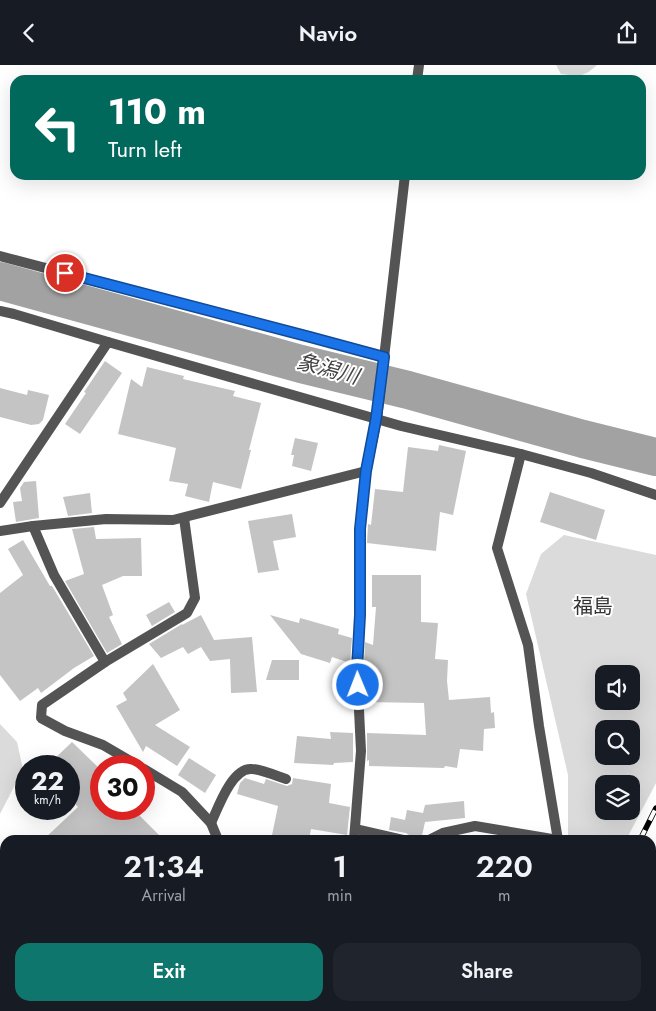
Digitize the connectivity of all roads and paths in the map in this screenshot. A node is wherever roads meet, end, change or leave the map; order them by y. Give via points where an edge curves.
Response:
1 (405, 180) edge
2 (0, 256) edge
3 (0, 311) edge
4 (108, 342) junction
5 (384, 357) junction
6 (377, 419) junction
7 (521, 454) junction
8 (366, 471) junction
9 (656, 495) edge
10 (0, 503) edge
11 (184, 518) junction
12 (33, 526) junction
13 (0, 531) edge
14 (104, 662) junction
15 (120, 755) edge
16 (155, 776) edge
17 (286, 779) dead end
18 (212, 823) junction
19 (216, 835) edge
20 (355, 835) edge
21 (439, 835) edge
22 (526, 835) edge
23 (557, 835) edge

1 - 5 street
2 - 5 street
3 - 4 street
4 - 6 street
4 - 10 street
5 - 6 street
6 - 7 street
6 - 8 street
7 - 9 street
7 - 23 street via 497,548 528,645
8 - 11 street
8 - 20 street via 360,529 357,669 362,751
11 - 12 street via 173,521 106,519
11 - 14 street via 195,598 187,613
12 - 13 street
12 - 14 street via 54,575
14 - 15 street via 42,705 41,718
16 - 18 street via 182,792
17 - 18 street via 251,769 243,771 231,781
18 - 19 street
21 - 22 street via 476,827

